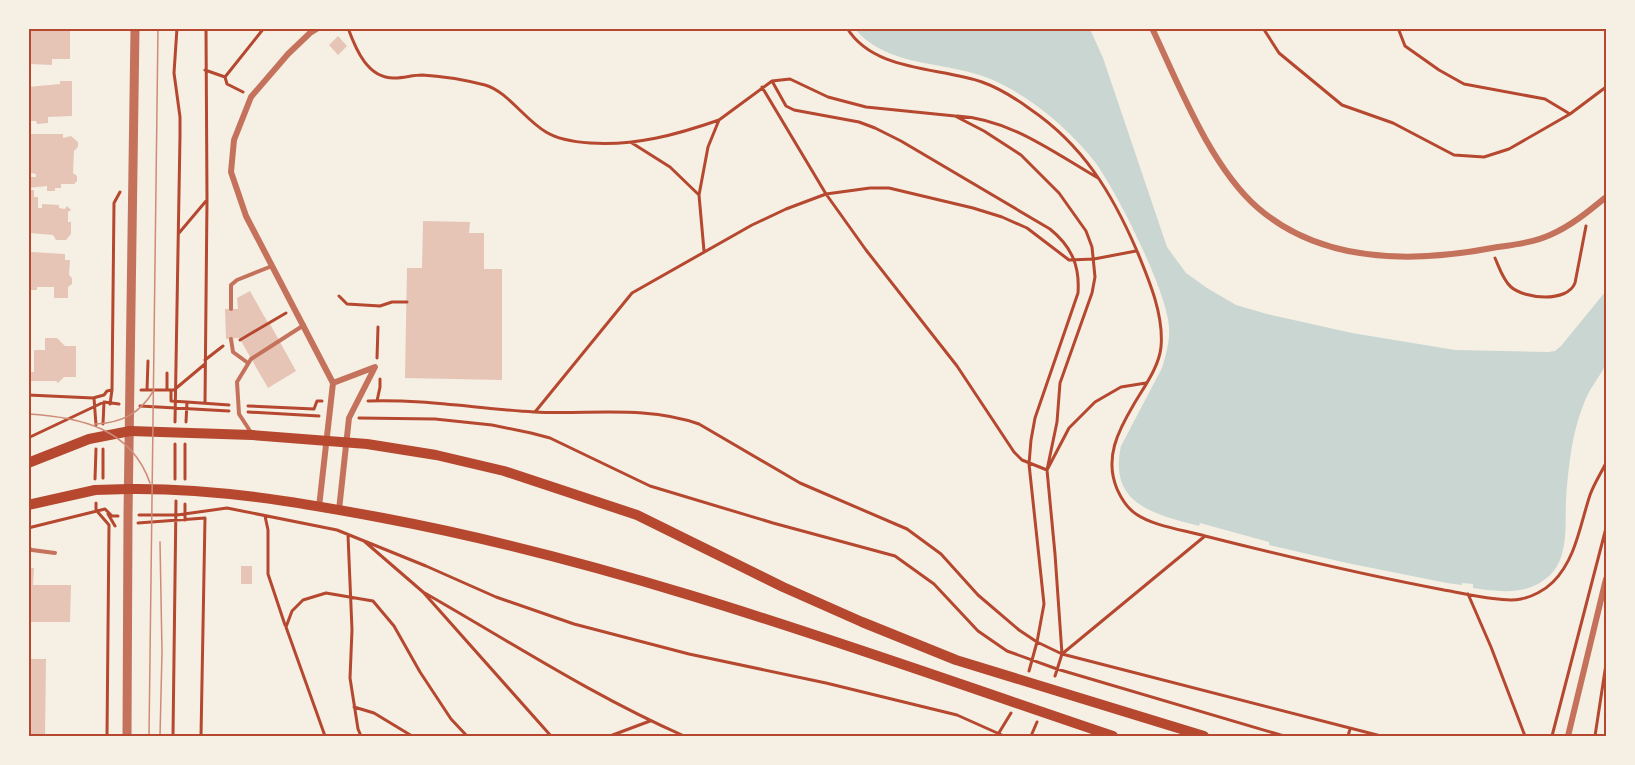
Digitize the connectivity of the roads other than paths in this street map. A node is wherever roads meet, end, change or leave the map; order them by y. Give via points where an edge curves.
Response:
1 (135, 28) edge
2 (318, 28) edge
3 (1152, 28) edge
4 (1606, 197) edge
5 (273, 266) junction
6 (231, 309) dead end
7 (304, 325) junction
8 (231, 339) dead end
9 (248, 363) junction
10 (333, 382) junction
11 (130, 431) junction
12 (252, 435) junction
13 (327, 440) junction
14 (346, 443) junction
15 (28, 463) edge
16 (129, 489) junction
17 (28, 505) edge
18 (320, 507) junction
19 (339, 510) junction
20 (28, 548) edge
21 (55, 553) dead end
22 (1606, 579) edge
23 (127, 736) edge
24 (1113, 736) edge
25 (1204, 736) edge
26 (1568, 736) edge

1 - 11 street
2 - 5 street via 288,54 251,97 234,140 231,172 246,216
3 - 4 street via 1197,122 1235,183 1258,208 1318,243 1364,254 1405,258 1490,249 1549,235
5 - 6 lane via 231,285
5 - 7 street
7 - 9 lane
7 - 10 street
8 - 9 lane via 233,352
9 - 12 lane via 237,382 238,405
10 - 13 street
10 - 14 street via 375,367 349,418
11 - 12 main road
11 - 15 main road via 73,444
11 - 16 street
12 - 13 main road
13 - 14 main road
13 - 18 street
14 - 19 street
14 - 25 main road via 436,455 566,490 637,515 783,587 956,660
16 - 17 main road via 99,490
16 - 18 main road via 180,489
16 - 23 street
18 - 19 main road
19 - 24 main road via 459,533 618,573
20 - 21 lane
22 - 26 street

